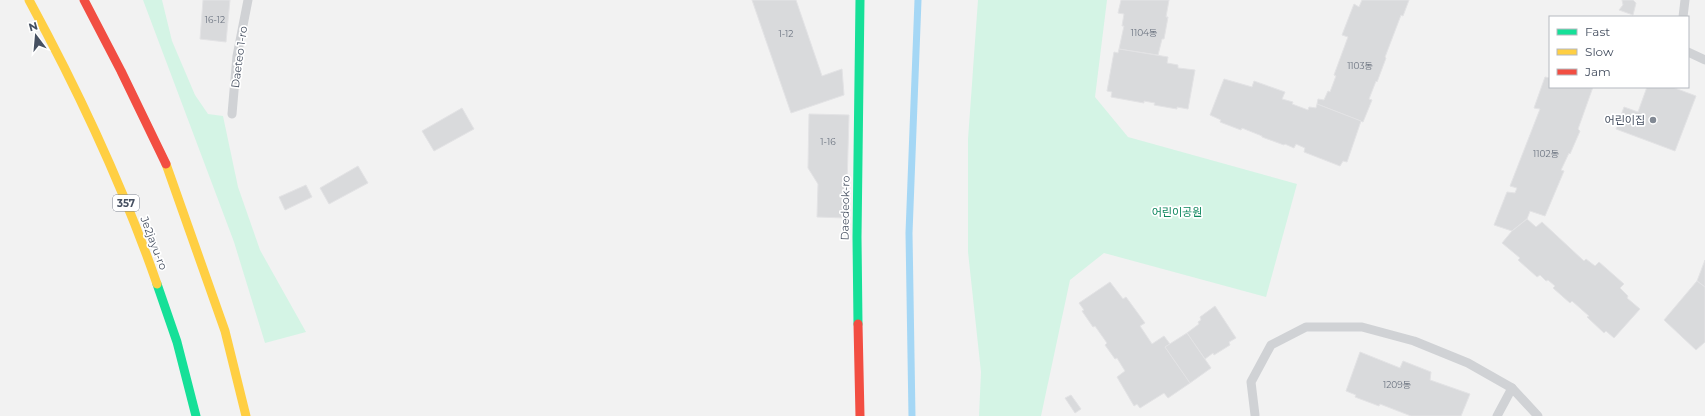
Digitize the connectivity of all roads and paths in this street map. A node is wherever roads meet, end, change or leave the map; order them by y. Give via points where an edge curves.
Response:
1 (29, 0) edge
2 (84, 0) edge
3 (248, 0) edge
4 (860, 0) edge
5 (1685, 0) edge
6 (1683, 16) edge
7 (1689, 52) edge
8 (1705, 60) edge
9 (232, 114) dead end
10 (1512, 388) junction
11 (1255, 415) dead end
12 (196, 416) edge
13 (246, 416) edge
14 (860, 416) edge
15 (1497, 416) edge
16 (1538, 416) edge

1 - 12 main road, Je2jayu-ro / 357 via 62,61 101,143 142,241 177,342
2 - 13 main road via 165,163 225,331
3 - 9 lane, Daeteo 1-ro via 237,56
4 - 14 main road, Daedeok-ro via 857,237
5 - 6 lane
7 - 8 lane
10 - 11 lane via 1468,363 1414,341 1362,327 1306,327 1271,345 1251,382
10 - 15 lane
10 - 16 lane

